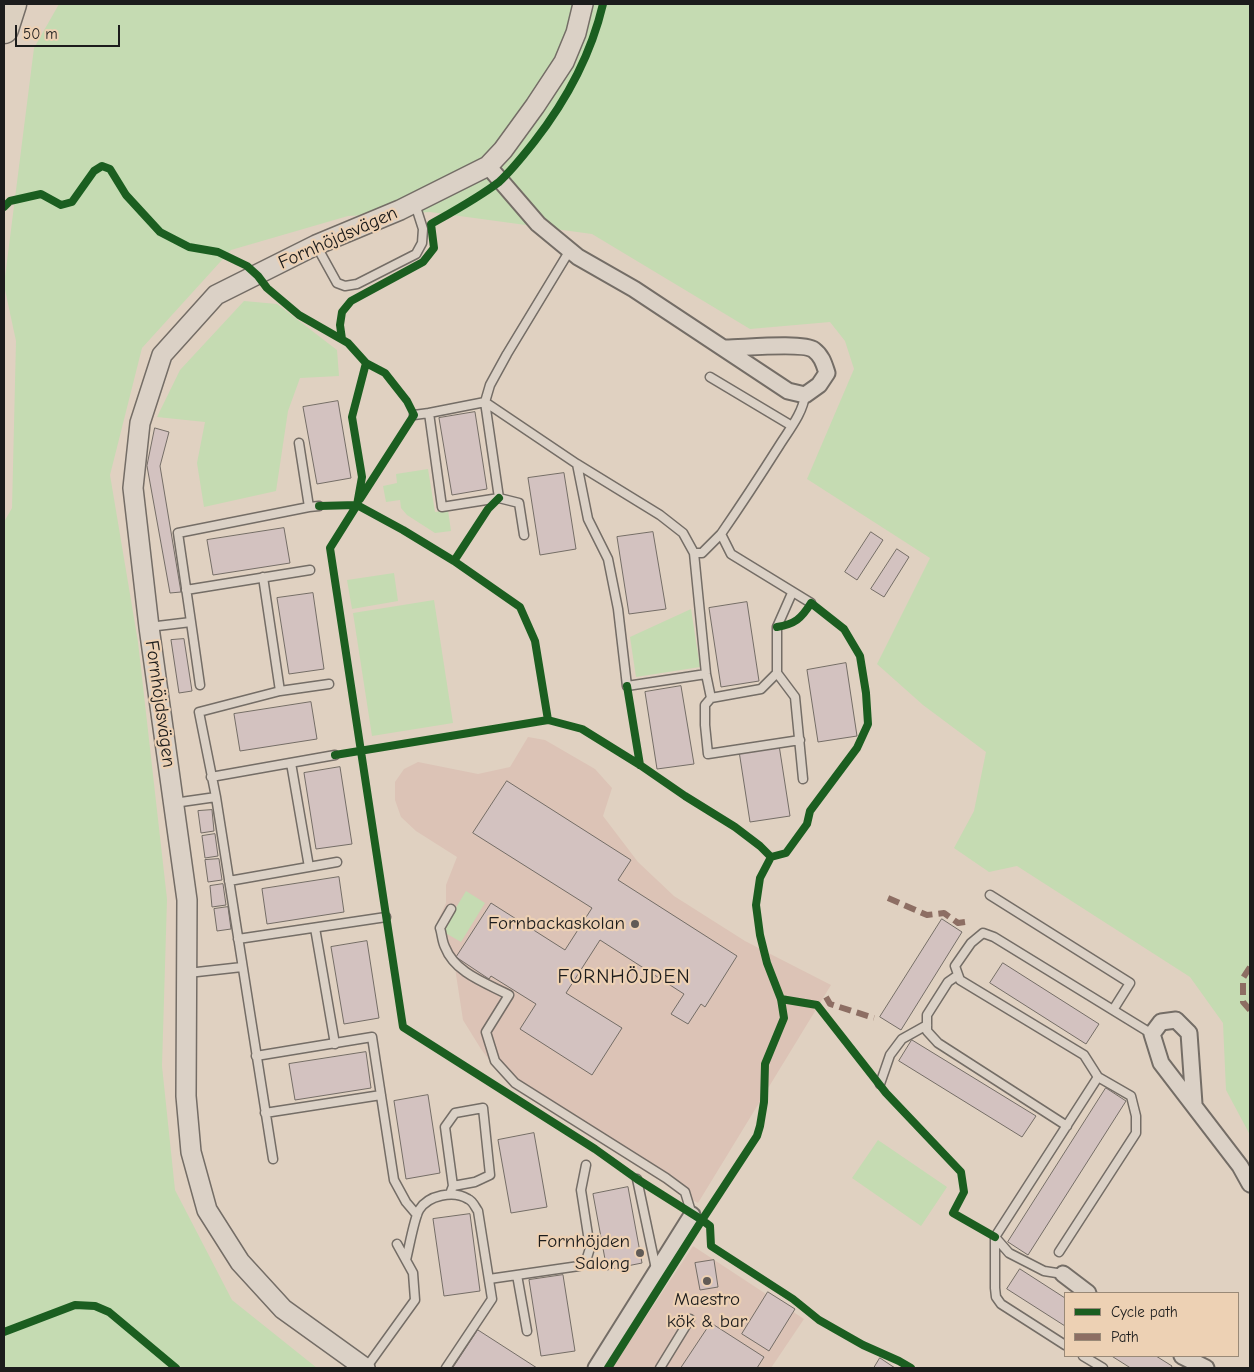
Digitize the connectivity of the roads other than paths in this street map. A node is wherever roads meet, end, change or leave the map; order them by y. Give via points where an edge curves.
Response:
1 (12, 4) edge
2 (583, 4) edge
3 (4, 29) edge
4 (488, 166) junction
5 (415, 203) junction
6 (316, 245) junction
7 (570, 250) junction
8 (726, 348) junction
9 (710, 377) dead end
10 (805, 394) junction
11 (484, 402) junction
12 (429, 412) junction
13 (414, 415) dead end
14 (792, 426) junction
15 (299, 443) dead end
16 (577, 464) junction
17 (499, 498) junction
18 (318, 506) dead end
19 (309, 507) junction
20 (721, 534) junction
21 (524, 535) dead end
22 (694, 553) junction
23 (310, 570) dead end
24 (263, 578) junction
25 (186, 590) junction
26 (792, 593) junction
27 (810, 603) dead end
28 (191, 622) junction
29 (149, 626) junction
30 (777, 673) junction
31 (706, 674) junction
32 (329, 684) dead end
33 (200, 685) dead end
34 (280, 691) junction
35 (711, 698) junction
36 (800, 740) junction
37 (335, 755) dead end
38 (291, 763) junction
39 (211, 777) junction
40 (803, 779) dead end
41 (216, 797) junction
42 (174, 803) junction
43 (337, 862) dead end
44 (309, 866) junction
45 (229, 881) junction
46 (990, 895) dead end
47 (451, 908) dead end
48 (386, 917) dead end
49 (315, 928) junction
50 (238, 939) junction
51 (242, 967) junction
52 (188, 973) junction
53 (958, 975) junction
54 (1113, 1010) junction
55 (928, 1025) junction
56 (1152, 1034) junction
57 (335, 1044) junction
58 (256, 1056) junction
59 (1098, 1077) junction
60 (880, 1084) dead end
61 (381, 1095) junction
62 (1194, 1104) junction
63 (265, 1112) junction
64 (1068, 1126) junction
65 (273, 1159) dead end
66 (586, 1165) dead end
67 (637, 1179) dead end
68 (1250, 1184) edge
69 (454, 1186) junction
70 (450, 1194) junction
71 (692, 1214) joint
72 (417, 1215) junction
73 (995, 1237) junction
74 (397, 1244) dead end
75 (1058, 1252) dead end
76 (406, 1260) junction
77 (657, 1271) junction
78 (1063, 1274) joint
79 (517, 1275) junction
80 (489, 1279) junction
81 (1087, 1292) edge
82 (690, 1320) dead end
83 (527, 1331) dead end
84 (1064, 1344) edge
85 (1085, 1357) edge
86 (1184, 1357) edge
87 (366, 1368) edge
88 (446, 1368) edge
89 (596, 1368) edge
90 (660, 1368) edge
91 (1104, 1368) edge
92 (1206, 1368) edge

1 - 3 highway
2 - 4 street, Fornhöjdsvägen via 564,62 503,150
4 - 5 street, Fornhöjdsvägen
4 - 7 street via 538,224
5 - 6 street, Fornhöjdsvägen
5 - 6 lane via 423,229 422,243 416,254 357,284 345,286 337,283
6 - 29 street, Fornhöjdsvägen via 216,295 162,355 140,423 133,488
7 - 8 street
7 - 11 lane via 507,354
8 - 10 street via 788,391
8 - 10 street via 790,345 812,348 822,358 827,373 819,385
9 - 14 lane
10 - 14 lane
11 - 12 lane
11 - 16 lane
11 - 17 lane
12 - 13 lane
12 - 17 lane via 442,507
14 - 20 lane
15 - 19 lane
16 - 22 lane via 660,515 683,533
16 - 31 lane via 588,519 608,559 627,686
17 - 21 lane via 519,503
18 - 19 lane
19 - 25 lane via 178,533
20 - 22 lane via 702,552
20 - 26 lane via 731,554
22 - 31 lane
23 - 24 lane
24 - 25 lane
24 - 34 lane
25 - 28 lane
26 - 27 lane
26 - 30 lane via 777,627
28 - 29 lane
28 - 33 lane
29 - 42 street, Fornhöjdsvägen
30 - 35 lane via 761,689
30 - 36 lane via 795,697
31 - 35 lane
32 - 34 lane
34 - 39 lane via 199,712
35 - 36 lane via 705,705 708,754
36 - 40 lane
37 - 38 lane
38 - 39 lane
38 - 44 lane
39 - 41 lane
41 - 42 lane
41 - 45 lane
42 - 52 street, Fornhöjdsvägen via 187,900
43 - 44 lane
44 - 45 lane
45 - 50 lane
46 - 54 lane via 1130,983
47 - 71 lane via 440,928 444,947 454,962 471,976 509,995 486,1032 495,1061 515,1083 666,1178 682,1191
48 - 49 lane
49 - 50 lane
49 - 57 lane
50 - 51 lane
51 - 52 lane
51 - 58 lane
52 - 87 street, Fornhöjdsvägen via 186,1096 191,1152 207,1210 240,1262 283,1309
53 - 54 lane via 955,966 971,942 983,933
53 - 55 lane via 948,982 927,1015
53 - 59 lane via 960,980 1084,1055
54 - 56 lane
55 - 60 lane via 902,1039 890,1055
55 - 64 lane via 928,1031 938,1043
56 - 62 street via 1161,1063
56 - 62 street via 1161,1022 1176,1020 1189,1033
57 - 58 lane
57 - 61 lane via 372,1037
58 - 63 lane
59 - 64 lane
59 - 75 lane via 1131,1096 1136,1133
61 - 63 lane
61 - 72 lane via 394,1180
62 - 68 street
63 - 65 lane
64 - 73 lane
66 - 79 lane via 582,1190 590,1248 586,1262 579,1266
67 - 77 lane
69 - 69 lane via 445,1128 456,1112 482,1108 490,1175
69 - 70 lane
70 - 72 lane via 425,1203
70 - 80 lane via 470,1199 478,1211
71 - 77 street
72 - 76 lane
73 - 78 lane via 1009,1253 1044,1272
73 - 84 lane via 995,1288 1000,1304
74 - 76 lane
76 - 87 lane via 413,1273 415,1300
77 - 89 street
78 - 81 street
79 - 80 lane
79 - 83 lane
80 - 88 lane via 492,1299
82 - 90 lane
85 - 91 lane
86 - 92 street

